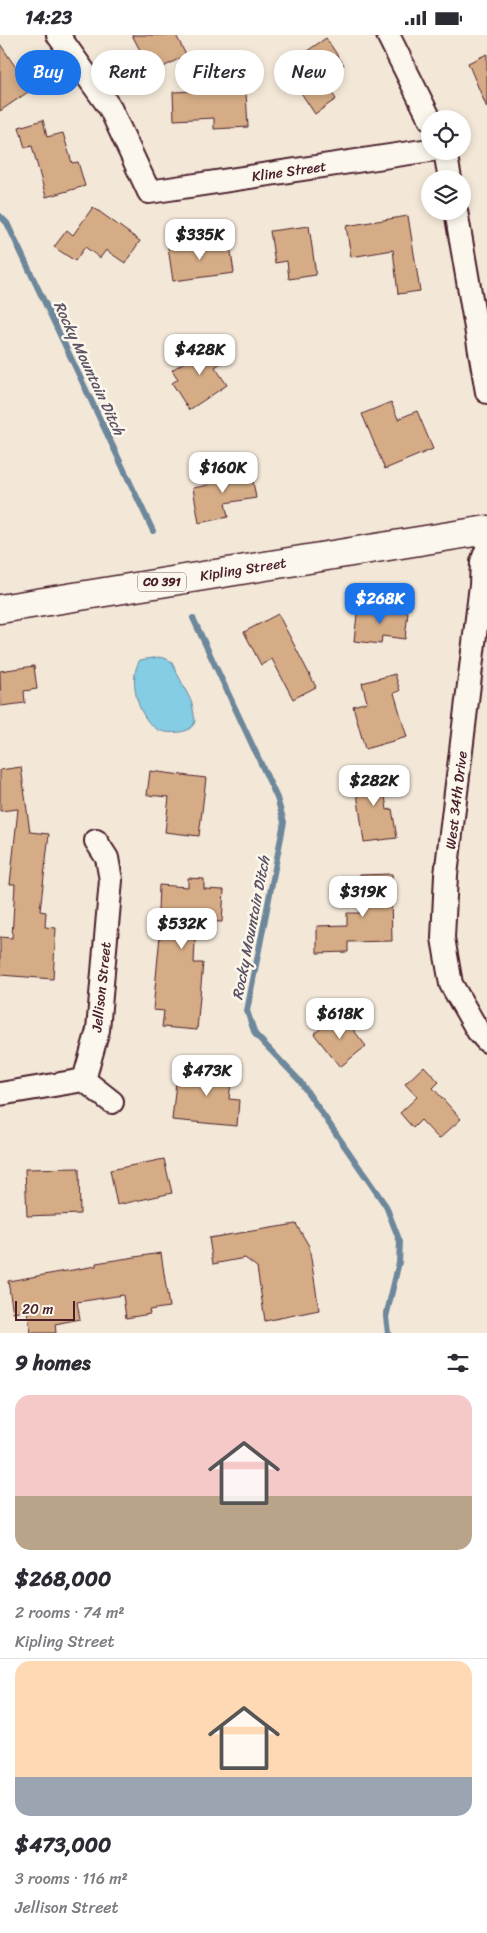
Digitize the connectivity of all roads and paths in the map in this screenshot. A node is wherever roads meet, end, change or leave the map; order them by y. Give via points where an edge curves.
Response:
1 (58, 35) edge
2 (388, 35) edge
3 (426, 110) edge
4 (421, 152) edge
5 (458, 220) edge
6 (487, 392) edge
7 (487, 530) edge
8 (487, 549) edge
9 (0, 609) edge
10 (96, 841) dead end
11 (487, 1041) edge
12 (84, 1080) junction
13 (0, 1094) edge
14 (112, 1102) dead end

1 - 4 street, Kline Street via 110,108 149,192
2 - 3 street
5 - 6 street
7 - 9 main road, Kipling Street / CO 391
8 - 11 street, West 34th Drive via 482,562 446,875 443,938 451,984
10 - 12 street, Jellison Street via 107,858 111,880 98,1030
12 - 13 street
12 - 14 street

